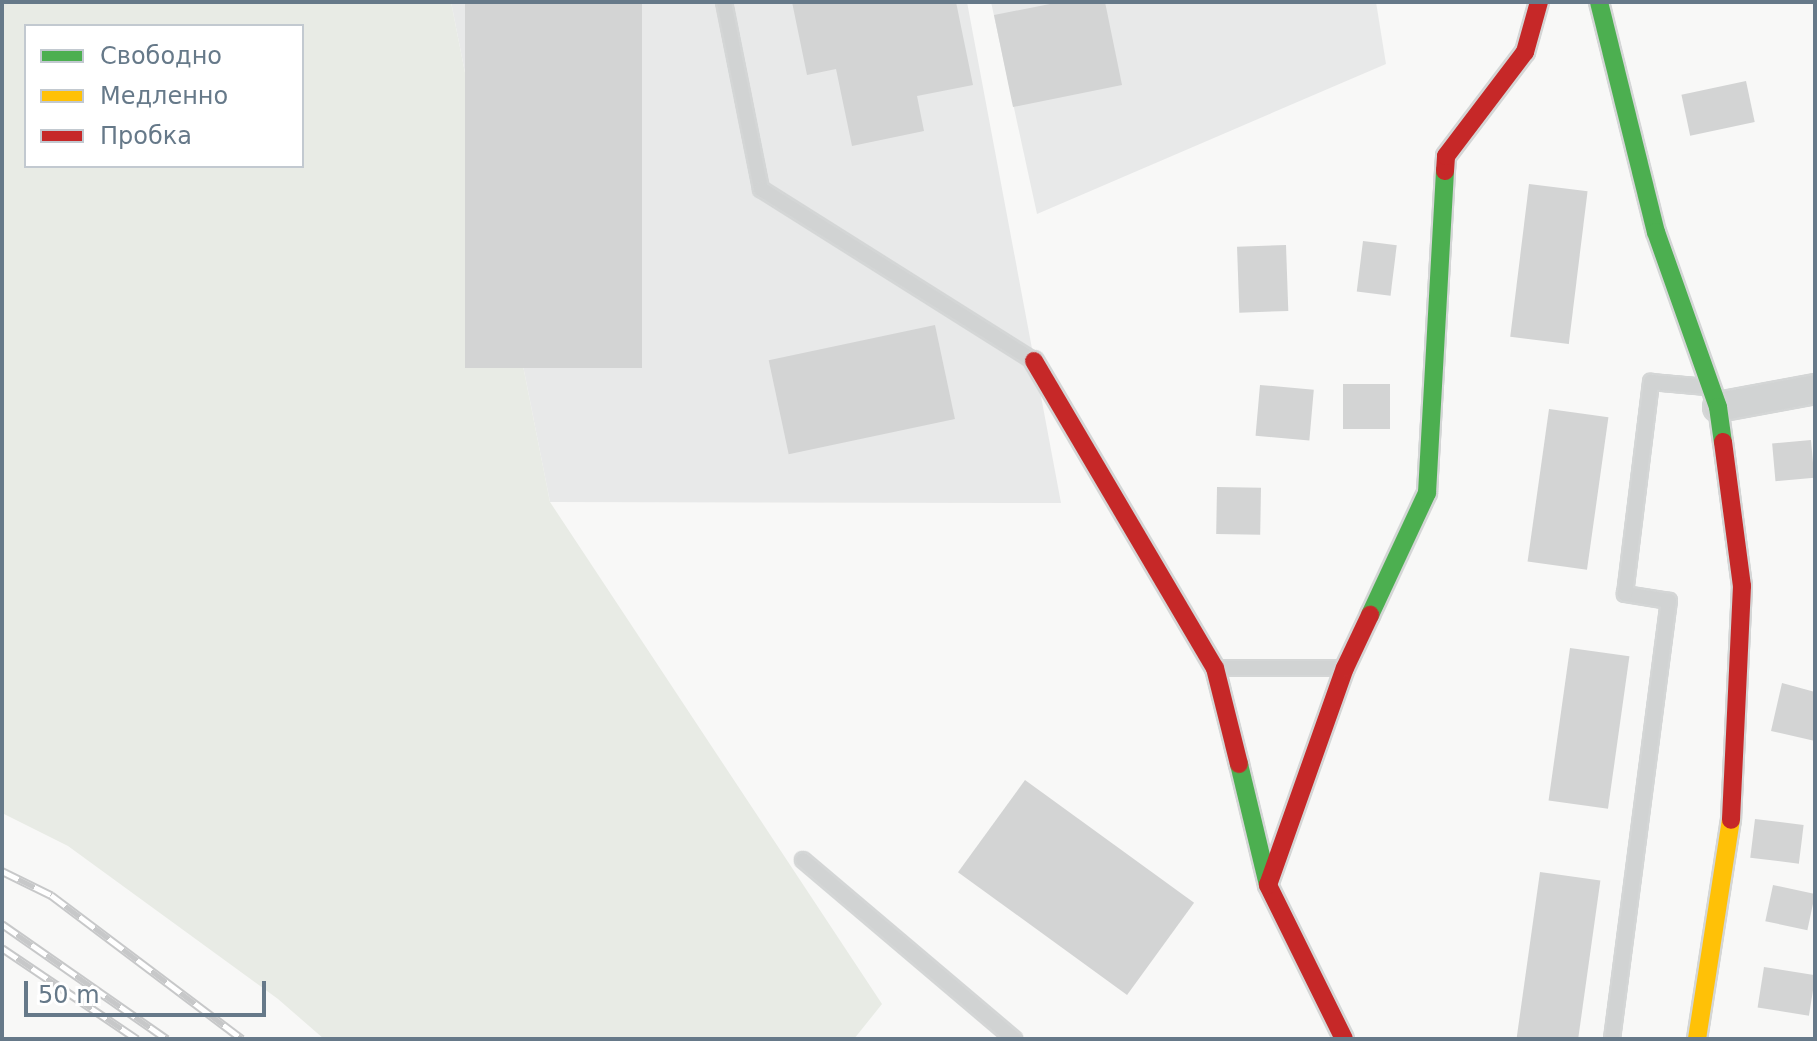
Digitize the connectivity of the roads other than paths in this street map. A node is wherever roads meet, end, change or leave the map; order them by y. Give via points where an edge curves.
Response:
1 (724, 2) edge
2 (1539, 2) edge
3 (1599, 2) edge
4 (1034, 361) joint
5 (1815, 389) edge
6 (1715, 397) junction
7 (1215, 668) junction
8 (1345, 668) junction
9 (803, 860) dead end
10 (1268, 885) junction
11 (1014, 1039) edge
12 (1344, 1039) edge
13 (1612, 1039) edge
14 (1697, 1039) edge

1 - 4 lane via 761,189
2 - 8 street via 1525,52 1446,156 1427,493
3 - 6 street via 1656,232
4 - 7 street
5 - 6 street
6 - 13 lane via 1651,382 1625,594 1669,601
6 - 14 street via 1742,586 1731,819
7 - 8 lane
7 - 10 street
8 - 10 street
9 - 11 lane
10 - 12 street

